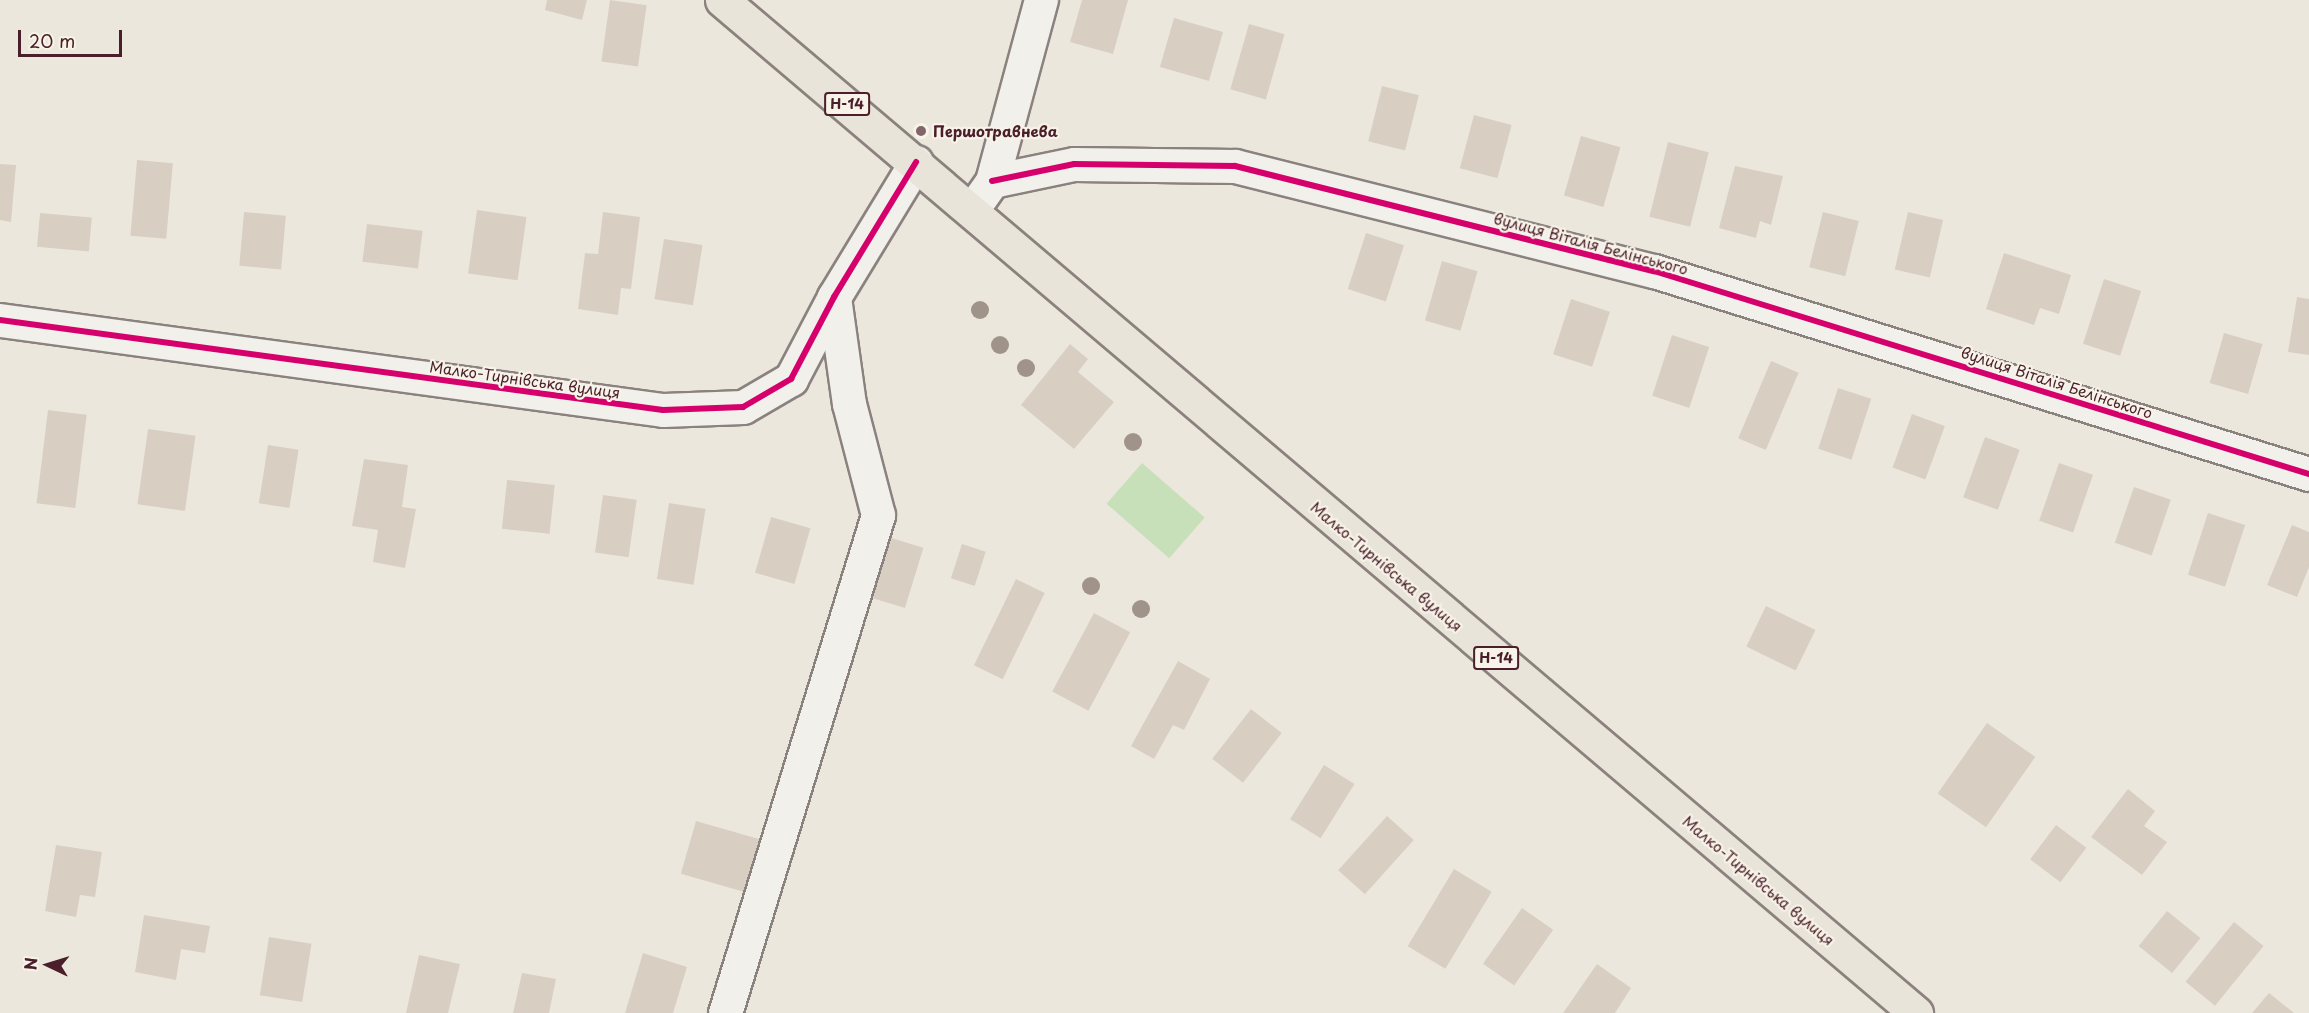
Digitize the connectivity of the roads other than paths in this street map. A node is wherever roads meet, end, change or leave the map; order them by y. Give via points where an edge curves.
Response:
1 (722, 0) edge
2 (1041, 0) edge
3 (916, 162) junction
4 (992, 181) junction
5 (971, 210) junction
6 (834, 297) junction
7 (0, 320) edge
8 (2309, 474) edge
9 (725, 1013) edge
10 (1916, 1013) edge

1 - 3 main road, Н-14
2 - 4 street
3 - 5 main road, Н-14
3 - 6 street, Малко-Тирнівська вулиця
4 - 5 street
4 - 8 street, вулиця Віталія Белінського via 1074,164 1235,166 1654,271
5 - 10 main road, Малко-Тирнівська вулиця / Н-14
6 - 7 street, Малко-Тирнівська вулиця via 791,380 743,407 663,410
6 - 9 street via 849,404 878,515

